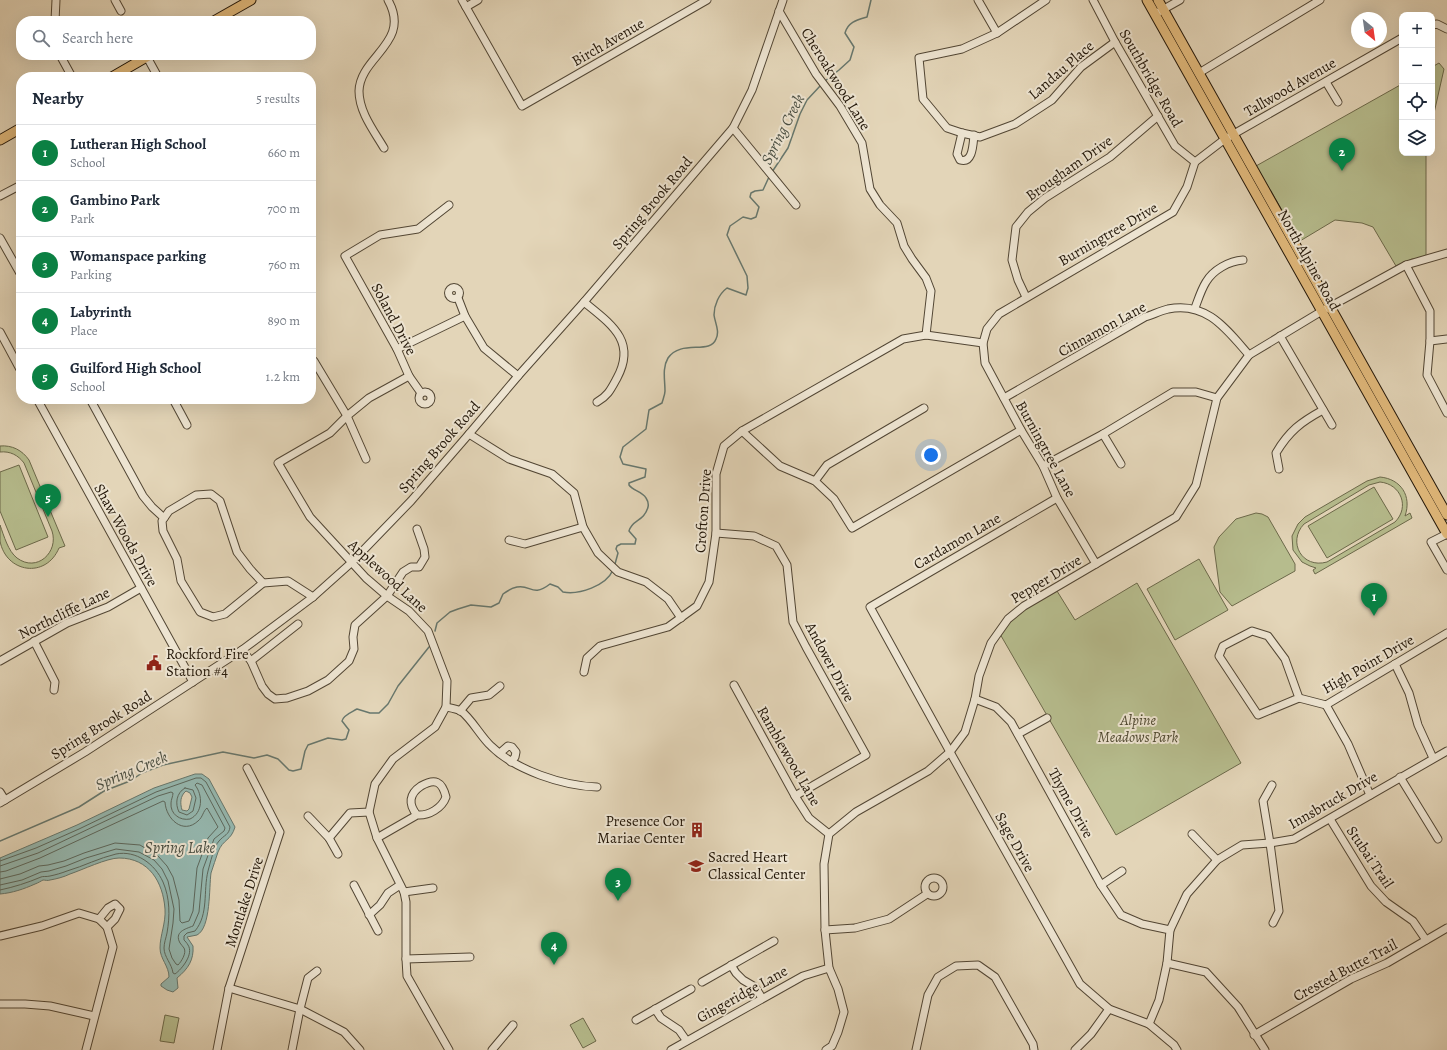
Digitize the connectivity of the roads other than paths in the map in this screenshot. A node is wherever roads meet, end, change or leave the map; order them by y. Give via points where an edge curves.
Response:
1 (56, 0) edge
2 (116, 0) edge
3 (251, 0) edge
4 (388, 0) edge
5 (462, 0) edge
6 (478, 0) edge
7 (708, 0) edge
8 (783, 0) edge
9 (978, 0) edge
10 (1046, 0) edge
11 (1093, 0) edge
12 (1148, 0) edge
13 (1158, 0) edge
14 (1180, 0) edge
15 (1320, 0) edge
16 (466, 7) junction
17 (121, 11) dead end
18 (779, 11) junction
19 (1159, 12) junction
20 (55, 16) edge
21 (223, 16) edge
22 (1435, 24) edge
23 (1447, 28) edge
24 (997, 33) junction
25 (1399, 40) edge
26 (1115, 42) junction
27 (63, 60) edge
28 (141, 60) edge
29 (150, 60) edge
30 (69, 72) edge
31 (121, 72) edge
32 (156, 72) edge
33 (1199, 73) junction
34 (1326, 82) junction
35 (1338, 102) dead end
36 (1158, 116) junction
37 (733, 128) junction
38 (16, 131) edge
39 (962, 133) junction
40 (977, 136) junction
41 (1229, 137) junction
42 (0, 140) edge
43 (384, 148) dead end
44 (1195, 162) junction
45 (16, 188) edge
46 (0, 196) edge
47 (449, 205) dead end
48 (796, 205) dead end
49 (0, 238) edge
50 (1447, 253) edge
51 (1243, 260) dead end
52 (1406, 265) junction
53 (16, 266) edge
54 (1026, 297) junction
55 (458, 298) dead end
56 (584, 302) junction
57 (1195, 308) junction
58 (1326, 309) junction
59 (465, 316) junction
60 (0, 332) edge
61 (926, 335) junction
62 (1280, 336) junction
63 (1447, 339) edge
64 (1430, 341) junction
65 (983, 344) junction
66 (398, 349) junction
67 (1249, 355) junction
68 (16, 362) edge
69 (316, 364) edge
70 (409, 376) junction
71 (518, 376) junction
72 (421, 393) dead end
73 (1004, 398) junction
74 (1217, 398) junction
75 (597, 402) dead end
76 (39, 404) edge
77 (93, 404) edge
78 (176, 404) edge
79 (924, 408) dead end
80 (1323, 410) junction
81 (1447, 413) edge
82 (347, 416) junction
83 (187, 425) dead end
84 (1332, 425) dead end
85 (1021, 430) junction
86 (742, 431) junction
87 (469, 434) junction
88 (1103, 434) junction
89 (366, 459) dead end
90 (1121, 464) dead end
91 (1043, 466) junction
92 (1279, 469) dead end
93 (815, 481) junction
94 (1057, 498) junction
95 (1447, 515) edge
96 (164, 518) junction
97 (583, 527) junction
98 (417, 529) dead end
99 (716, 533) junction
100 (1447, 534) edge
101 (509, 540) dead end
102 (351, 563) junction
103 (1096, 564) junction
104 (1447, 570) edge
105 (263, 583) junction
106 (141, 588) junction
107 (387, 596) junction
108 (312, 597) junction
109 (870, 607) joint
110 (681, 618) junction
111 (298, 624) dead end
112 (1447, 632) edge
113 (34, 642) junction
114 (242, 650) junction
115 (0, 661) edge
116 (251, 662) junction
117 (1395, 664) junction
118 (584, 672) dead end
119 (193, 682) junction
120 (734, 685) dead end
121 (500, 686) dead end
122 (54, 690) dead end
123 (1299, 698) junction
124 (975, 699) junction
125 (1326, 705) junction
126 (446, 707) junction
127 (460, 711) junction
128 (1047, 718) dead end
129 (1018, 734) junction
130 (1447, 750) edge
131 (950, 752) junction
132 (500, 753) junction
133 (1433, 758) junction
134 (512, 762) junction
135 (247, 768) dead end
136 (1400, 777) junction
137 (1272, 785) dead end
138 (597, 787) dead end
139 (0, 792) edge
140 (1370, 794) junction
141 (795, 796) junction
142 (3, 801) edge
143 (369, 812) junction
144 (417, 815) junction
145 (308, 816) dead end
146 (1330, 818) junction
147 (829, 834) junction
148 (1192, 834) dead end
149 (329, 838) junction
150 (377, 838) junction
151 (1438, 839) dead end
152 (1270, 843) junction
153 (338, 854) dead end
154 (1217, 860) junction
155 (1122, 872) dead end
156 (354, 885) dead end
157 (400, 885) junction
158 (1101, 885) junction
159 (433, 888) dead end
160 (404, 892) junction
161 (927, 894) dead end
162 (369, 915) junction
163 (100, 919) junction
164 (1272, 923) dead end
165 (108, 927) junction
166 (1447, 928) edge
167 (825, 930) junction
168 (1170, 930) junction
169 (378, 931) dead end
170 (0, 936) edge
171 (1426, 940) junction
172 (774, 941) dead end
173 (470, 957) dead end
174 (406, 959) junction
175 (1167, 963) junction
176 (732, 965) junction
177 (829, 968) junction
178 (317, 971) dead end
179 (702, 982) dead end
180 (229, 988) junction
181 (691, 989) dead end
182 (762, 998) junction
183 (0, 1004) edge
184 (300, 1009) junction
185 (655, 1009) junction
186 (1109, 1009) junction
187 (94, 1016) junction
188 (636, 1020) dead end
189 (1149, 1024) junction
190 (513, 1025) dead end
191 (1254, 1035) junction
192 (686, 1040) junction
193 (831, 1049) edge
194 (86, 1050) edge
195 (217, 1050) edge
196 (292, 1050) edge
197 (360, 1050) edge
198 (449, 1050) edge
199 (492, 1050) edge
200 (671, 1050) edge
201 (916, 1050) edge
202 (1034, 1050) edge
203 (1075, 1050) edge
204 (1177, 1050) edge
205 (1265, 1050) edge

1 - 20 street
2 - 17 street
3 - 21 main road
4 - 43 street via 394,25 382,51 364,73 359,92 362,109
5 - 16 street
6 - 16 street
7 - 16 street, Birch Avenue via 522,106
8 - 18 street, Spring Brook Road
9 - 24 street
10 - 24 street
11 - 26 street, Southbridge Road
12 - 19 main road, North Alpine Road
13 - 19 main road, North Alpine Road
14 - 19 street
15 - 33 street
18 - 37 street, Spring Brook Road via 752,90
18 - 61 street, Cheroakwood Lane via 816,74 840,106 862,143 870,189 880,206 897,223 904,246 926,278 931,291
19 - 33 main road, North Alpine Road
19 - 41 main road, North Alpine Road
22 - 23 street
24 - 39 street via 962,49 919,58 923,99 947,128
25 - 34 street, Tallwood Avenue
26 - 36 street, Southbridge Road
26 - 40 street, Landau Place via 1081,67 1052,100 1015,124
27 - 30 street
28 - 31 main road
29 - 32 street
33 - 41 main road, North Alpine Road
34 - 35 street
34 - 41 street, Tallwood Avenue
36 - 44 street, Southbridge Road via 1175,146
36 - 54 street, Brougham Drive via 1110,157 1045,198 1028,212 1016,227 1012,260
37 - 48 street
37 - 56 street, Spring Brook Road
38 - 42 main road
39 - 40 street
39 - 40 street via 957,154 963,161 971,154
41 - 44 street
41 - 58 main road, North Alpine Road
44 - 54 street, Burningtree Drive via 1187,187 1173,212
45 - 46 street
47 - 66 street, Soland Drive via 418,229 380,235 345,256
49 - 53 street
50 - 52 street, Pepper Drive
51 - 57 street via 1233,261 1206,281
52 - 58 street, Pepper Drive
52 - 64 street via 1430,311
54 - 65 street, Burningtree Drive via 999,314 987,329
55 - 59 street
56 - 71 street, Spring Brook Road
56 - 75 street via 610,324 623,343 622,369 606,397
57 - 67 street via 1222,324
57 - 73 street, Cinnamon Lane via 1169,309 1144,317
58 - 62 street, Pepper Drive
58 - 95 main road, North Alpine Road
58 - 100 main road, North Alpine Road
59 - 66 street
59 - 71 street via 484,348
60 - 68 street
61 - 65 street, Crofton Drive
61 - 86 street, Crofton Drive via 903,339
62 - 67 street, Pepper Drive
62 - 80 street
63 - 64 street
64 - 81 street via 1427,375
65 - 73 street, Burningtree Lane via 985,363
66 - 70 street, Soland Drive
67 - 74 street, Pepper Drive
69 - 82 street
70 - 72 street, Soland Drive
70 - 82 street via 369,398
71 - 87 street, Spring Brook Road
73 - 85 street, Burningtree Lane
74 - 88 street via 1196,392 1173,392
74 - 103 street, Pepper Drive via 1196,485 1176,517
76 - 106 street, Shaw Woods Drive
77 - 96 street via 140,490
78 - 83 street
79 - 93 street via 827,465
80 - 84 street
80 - 92 street via 1304,420 1285,438 1276,452
82 - 89 street
82 - 102 street, Applewood Lane via 330,433 278,463 310,517
85 - 91 street, Burningtree Lane
85 - 93 street via 852,528 834,499
86 - 93 street via 780,466
86 - 99 street, Crofton Drive via 724,446 716,474
87 - 97 street via 509,459 552,474 574,494
87 - 102 street, Spring Brook Road
88 - 90 street
88 - 91 street
91 - 94 street, Burningtree Lane
94 - 103 street, Burningtree Lane
94 - 109 street, Cardamon Lane
96 - 105 street via 169,511 196,495 211,494 220,501 237,552
96 - 105 street via 163,531 177,559 181,582 200,612 213,617 225,614
97 - 101 street via 525,544
97 - 110 street via 598,553 614,568 646,582 668,599
98 - 107 street via 425,556 419,567 411,567 403,572
99 - 110 street, Crofton Drive via 709,582 697,606
99 - 141 street, Andover Drive via 754,536 776,546 787,565 793,622 866,755
100 - 104 street via 1431,542
102 - 107 street, Applewood Lane
102 - 108 street, Spring Brook Road
103 - 124 street, Pepper Drive via 1024,606 1008,619 990,643 979,676
105 - 108 street via 288,581
106 - 113 street, Northcliffe Lane via 108,607 66,623
106 - 119 street, Shaw Woods Drive
107 - 116 street via 355,626 354,649 349,660 328,680 308,691 276,699 262,686
107 - 126 street, Applewood Lane via 409,610 428,631 447,681
108 - 114 street, Spring Brook Road
109 - 131 street, Sage Drive
110 - 118 street, Crofton Drive via 668,627 600,646 587,658
111 - 116 street
112 - 117 street, High Point Drive
113 - 115 street, Northcliffe Lane
113 - 122 street via 55,682
114 - 116 street
114 - 119 street, Spring Brook Road
117 - 125 street, High Point Drive
117 - 133 street via 1409,693 1418,725
119 - 142 street, Spring Brook Road
120 - 141 street, Ramblewood Lane
121 - 127 street via 489,695 471,698
123 - 123 street via 1285,659 1268,636 1252,631 1223,646 1219,656 1258,716
123 - 125 street, High Point Drive
124 - 129 street, Thyme Drive via 1001,710
124 - 131 street, Pepper Drive via 965,732
125 - 140 street via 1348,744
126 - 127 street
126 - 143 street, Applewood Lane via 435,727 393,759 375,784
127 - 132 street
128 - 129 street
129 - 158 street, Thyme Drive
130 - 133 street, Innsbruck Drive
131 - 147 street, Pepper Drive via 928,771 856,812
131 - 186 street, Sage Drive via 1080,984
132 - 134 street
132 - 134 street via 508,746 512,747 516,752
133 - 136 street, Innsbruck Drive
134 - 138 street via 564,783
135 - 180 street, Montlake Drive via 280,832
136 - 140 street, Innsbruck Drive
136 - 151 street
137 - 152 street via 1263,801
139 - 142 street
140 - 146 street, Innsbruck Drive
141 - 147 street, Ramblewood Lane via 809,818
143 - 149 street via 350,813
143 - 150 street, Applewood Lane
144 - 144 street via 427,814 444,802 446,797 436,782 414,790 411,795 413,811
144 - 150 street
145 - 149 street
146 - 152 street, Innsbruck Drive via 1294,839
146 - 171 street, Stubai Trail via 1372,886 1386,902 1413,921
147 - 167 street via 824,864
148 - 154 street
149 - 153 street
150 - 157 street, Applewood Lane
152 - 154 street, Innsbruck Drive via 1242,845
152 - 164 street via 1279,911
154 - 168 street, Innsbruck Drive via 1187,894
155 - 158 street
156 - 162 street
157 - 160 street, Applewood Lane
157 - 162 street via 388,893
158 - 168 street, Thyme Drive via 1122,915 1142,924
159 - 160 street
160 - 174 street, Applewood Lane
161 - 167 street via 889,919 855,928
162 - 169 street
163 - 165 street
163 - 165 street via 108,908 115,904 120,909
163 - 170 street via 79,913 42,926
165 - 187 street via 113,947
166 - 171 street, Crested Butte Trail
167 - 177 street
168 - 175 street, Innsbruck Drive
171 - 191 street, Crested Butte Trail via 1387,963 1351,979
172 - 176 street, Gingeridge Lane
173 - 174 street
174 - 198 street, Applewood Lane via 407,976
175 - 189 street, Innsbruck Drive via 1159,1000
175 - 191 street via 1206,972 1238,1007
176 - 179 street, Gingeridge Lane
176 - 182 street via 736,973 755,987
177 - 182 street, Gingeridge Lane via 803,976
177 - 193 street via 844,1012
178 - 184 street via 308,978
180 - 184 street
180 - 195 street, Montlake Drive
181 - 185 street, Gingeridge Lane
182 - 192 street, Gingeridge Lane
183 - 187 street via 50,1006
184 - 196 street
184 - 197 street via 344,1032
185 - 188 street, Gingeridge Lane
185 - 192 street via 661,1018 679,1030
186 - 189 street, Sage Drive
186 - 203 street via 1091,1034
187 - 194 street
189 - 204 street, Sage Drive
190 - 199 street
191 - 205 street
192 - 200 street, Gingeridge Lane
201 - 202 street via 928,995 938,977 956,966 978,965 995,977

